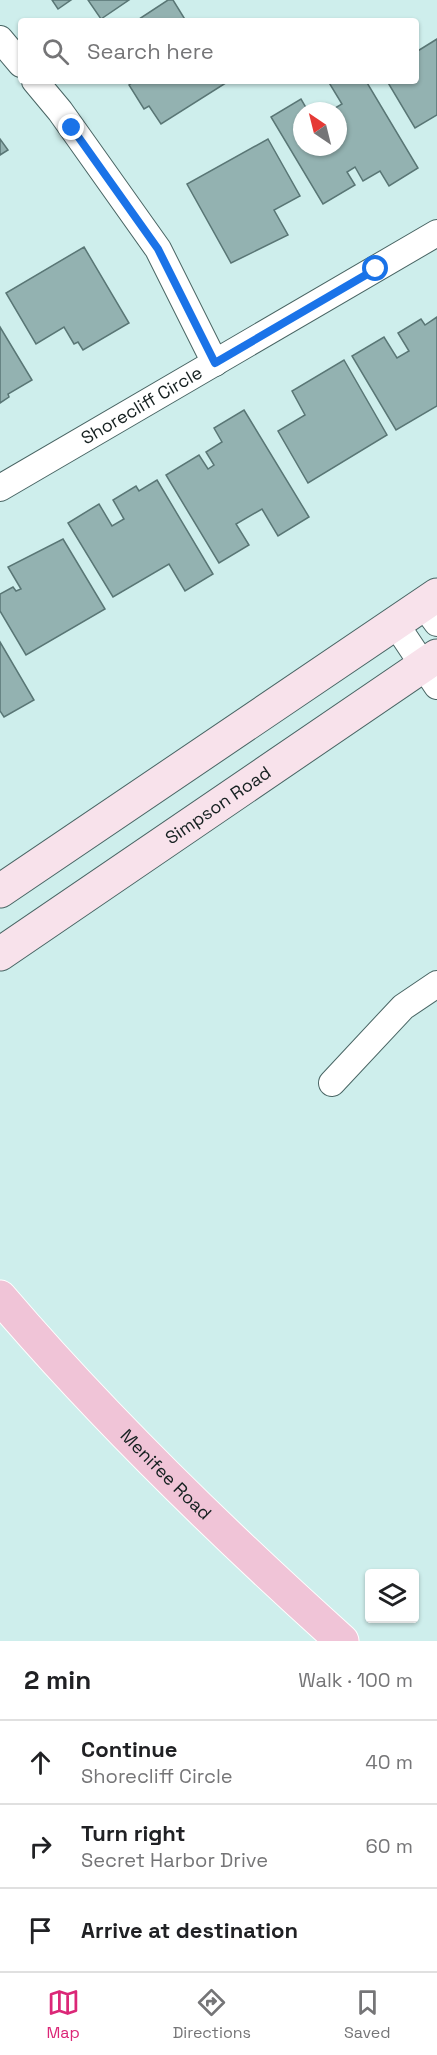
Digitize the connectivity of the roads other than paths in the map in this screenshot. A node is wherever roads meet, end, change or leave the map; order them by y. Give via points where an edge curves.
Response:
1 (0, 39) edge
2 (18, 60) edge
3 (38, 84) edge
4 (437, 233) edge
5 (215, 363) junction
6 (0, 488) edge
7 (432, 607) edge
8 (395, 623) junction
9 (432, 669) edge
10 (0, 891) edge
11 (0, 954) edge
12 (437, 984) edge
13 (332, 1083) dead end
14 (0, 1297) edge
15 (342, 1641) edge

1 - 2 street
3 - 5 street via 158,249
4 - 5 street, Shorecliff Circle
5 - 6 street, Shorecliff Circle
7 - 8 main road
8 - 9 street
8 - 10 main road
9 - 11 main road, Simpson Road
12 - 13 street via 404,1007
14 - 15 main road, Menifee Road via 50,1356 184,1492

